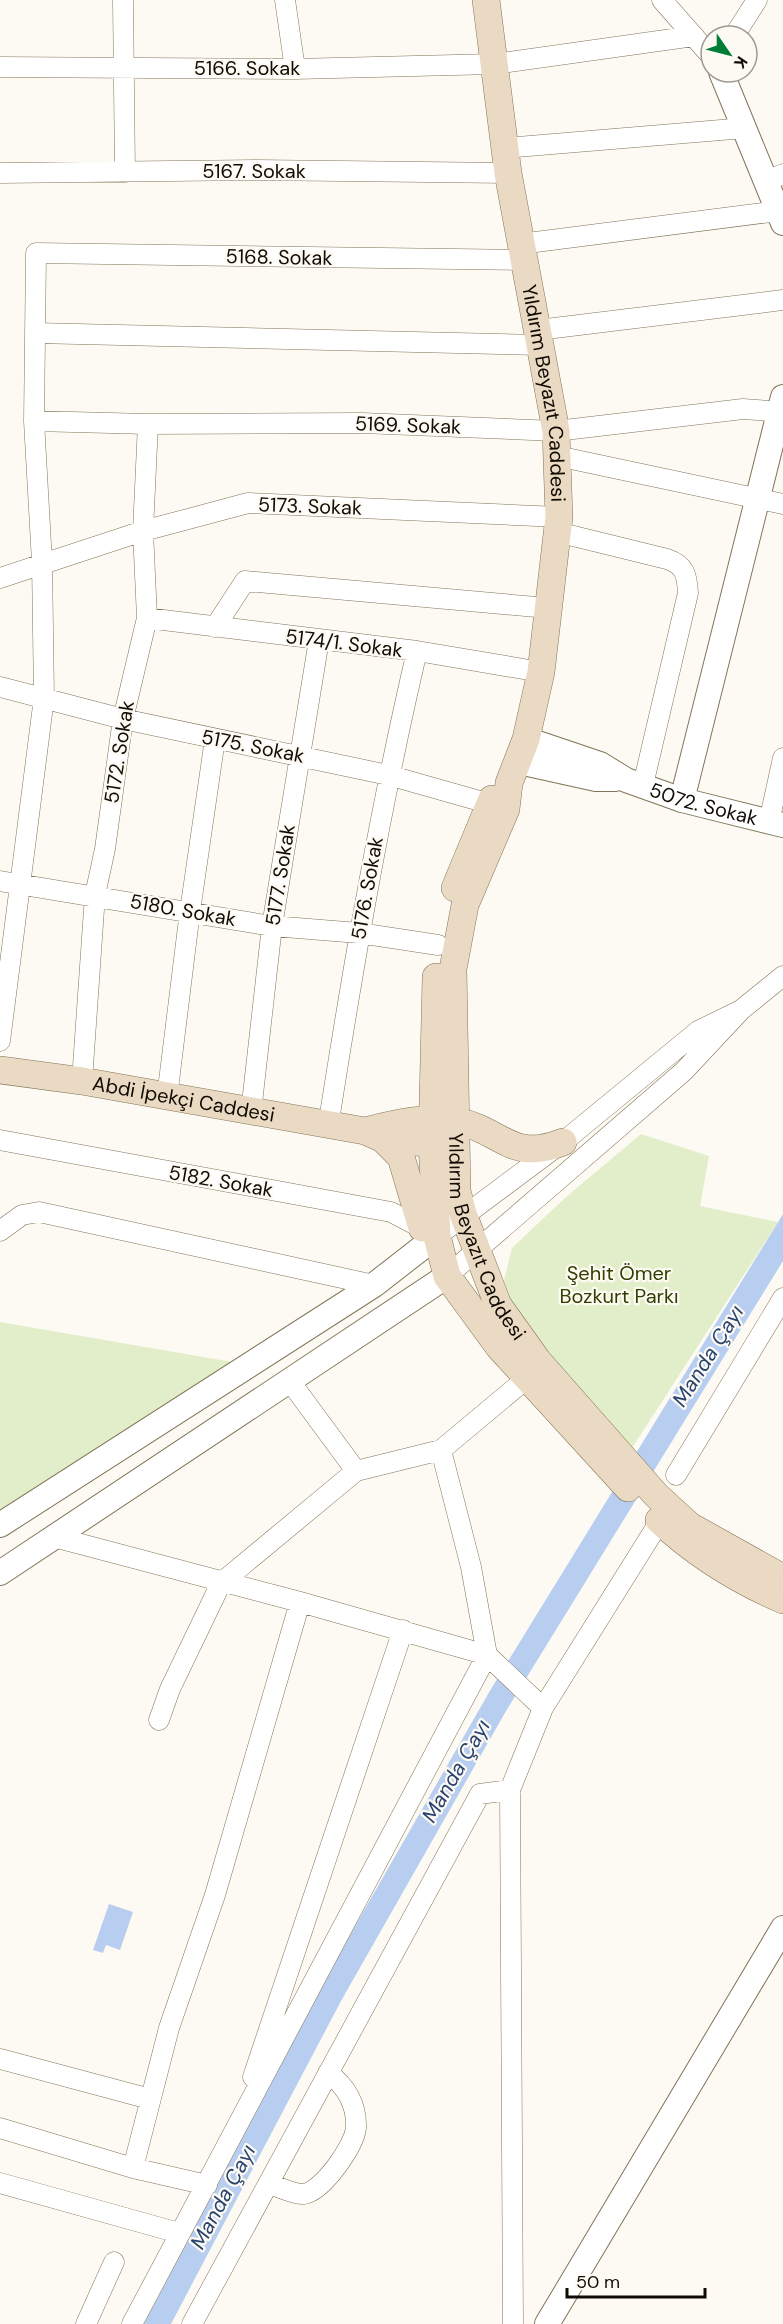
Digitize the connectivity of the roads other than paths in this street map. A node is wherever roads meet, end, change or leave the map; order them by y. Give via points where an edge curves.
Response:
1 (123, 0) edge
2 (285, 0) edge
3 (486, 0) edge
4 (662, 0) edge
5 (757, 0) edge
6 (742, 24) edge
7 (694, 36) junction
8 (699, 42) edge
9 (494, 64) junction
10 (0, 67) edge
11 (124, 68) junction
12 (295, 69) junction
13 (726, 84) edge
14 (745, 128) junction
15 (506, 160) junction
16 (125, 172) junction
17 (0, 173) edge
18 (775, 178) edge
19 (781, 217) edge
20 (521, 252) junction
21 (783, 300) edge
22 (35, 333) junction
23 (539, 338) junction
24 (782, 407) edge
25 (34, 421) junction
26 (148, 424) junction
27 (556, 443) junction
28 (757, 499) junction
29 (783, 504) edge
30 (558, 524) junction
31 (143, 531) junction
32 (42, 562) junction
33 (0, 578) edge
34 (548, 608) junction
35 (147, 618) junction
36 (215, 627) junction
37 (319, 640) junction
38 (417, 651) junction
39 (541, 672) junction
40 (0, 687) edge
41 (44, 698) junction
42 (123, 718) junction
43 (215, 739) junction
44 (299, 755) junction
45 (783, 758) edge
46 (388, 775) junction
47 (510, 779) junction
48 (634, 782) junction
49 (682, 800) junction
50 (776, 824) edge
51 (0, 881) edge
52 (20, 884) junction
53 (95, 895) junction
54 (190, 910) junction
55 (272, 926) junction
56 (359, 933) junction
57 (438, 945) junction
58 (783, 976) edge
59 (741, 1010) junction
60 (0, 1041) edge
61 (0, 1070) edge
62 (82, 1081) junction
63 (167, 1097) junction
64 (251, 1112) junction
65 (328, 1127) junction
66 (444, 1132) junction
67 (374, 1135) junction
68 (0, 1140) edge
69 (563, 1142) junction
70 (463, 1214) junction
71 (0, 1231) edge
72 (429, 1232) junction
73 (477, 1250) junction
74 (447, 1276) junction
75 (374, 1285) junction
76 (783, 1298) edge
77 (526, 1379) junction
78 (289, 1380) junction
79 (441, 1450) junction
80 (616, 1462) junction
81 (356, 1471) junction
82 (676, 1475) dead end
83 (655, 1509) junction
84 (0, 1525) edge
85 (54, 1538) junction
86 (0, 1573) edge
87 (783, 1578) edge
88 (221, 1583) junction
89 (783, 1600) edge
90 (300, 1602) junction
91 (403, 1630) junction
92 (493, 1661) junction
93 (543, 1708) junction
94 (159, 1720) dead end
95 (510, 1790) junction
96 (783, 1928) edge
97 (0, 2059) edge
98 (328, 2073) junction
99 (150, 2098) junction
100 (0, 2128) edge
101 (235, 2132) junction
102 (133, 2168) junction
103 (0, 2183) edge
104 (268, 2184) junction
105 (207, 2185) junction
106 (179, 2233) junction
107 (114, 2262) dead end
108 (86, 2324) edge
109 (132, 2324) edge
110 (192, 2324) edge
111 (513, 2324) edge
112 (547, 2324) edge

1 - 11 street
2 - 12 street
3 - 9 main road, Yıldırım Beyazıt Caddesi
4 - 7 street
5 - 6 street
7 - 8 street
7 - 9 street, 5166. Sokak
9 - 12 street, 5166. Sokak
9 - 15 main road, Yıldırım Beyazıt Caddesi
10 - 11 street, 5166. Sokak
11 - 12 street, 5166. Sokak
11 - 16 street
13 - 14 street
14 - 15 street, 5167. Sokak
14 - 18 street
15 - 16 street, 5167. Sokak
15 - 20 main road, Yıldırım Beyazıt Caddesi
16 - 17 street, 5167. Sokak
18 - 19 street
19 - 20 street, 5168. Sokak
20 - 22 street, 5168. Sokak via 36,253
20 - 23 main road, Yıldırım Beyazıt Caddesi
21 - 23 street
22 - 23 street
22 - 25 street
23 - 27 main road, Yıldırım Beyazıt Caddesi
24 - 27 street, 5169. Sokak via 743,409
24 - 28 street
25 - 26 street, 5169. Sokak
25 - 32 street
26 - 27 street, 5169. Sokak via 362,423
26 - 31 street, 5172. Sokak
27 - 28 street
27 - 30 main road, Yıldırım Beyazıt Caddesi
28 - 29 street
28 - 49 street
30 - 31 street, 5173. Sokak via 248,504
30 - 34 main road, Yıldırım Beyazıt Caddesi
30 - 48 street, 5173. Sokak via 667,558 686,573 688,593
31 - 32 street, 5173. Sokak
31 - 35 street, 5172. Sokak
32 - 33 street, 5173. Sokak
32 - 41 street
34 - 36 street via 245,581
34 - 39 main road, Yıldırım Beyazıt Caddesi
35 - 36 street, 5174/1. Sokak
35 - 42 street, 5172. Sokak
36 - 37 street, 5174/1. Sokak
37 - 38 street, 5174/1. Sokak
37 - 44 street, 5177. Sokak
38 - 39 street, 5174/1. Sokak
38 - 46 street, 5176. Sokak
39 - 47 main road, Yıldırım Beyazıt Caddesi
40 - 41 street, 5175. Sokak
41 - 42 street, 5175. Sokak
41 - 52 street
42 - 43 street, 5175. Sokak
42 - 53 street, 5172. Sokak
43 - 44 street, 5175. Sokak
43 - 54 street
44 - 46 street, 5175. Sokak
44 - 55 street, 5177. Sokak
45 - 50 street
46 - 47 street, 5175. Sokak
46 - 56 street, 5176. Sokak
47 - 48 street, 5072. Sokak via 600,764
47 - 57 main road, Yıldırım Beyazıt Caddesi via 449,902
47 - 66 main road, Yıldırım Beyazıt Caddesi via 458,934
48 - 49 street, 5072. Sokak
49 - 50 street, 5072. Sokak
51 - 52 street, 5180. Sokak
52 - 53 street, 5180. Sokak
52 - 60 street
53 - 54 street, 5180. Sokak
53 - 62 street, 5172. Sokak
54 - 55 street, 5180. Sokak
54 - 63 street
55 - 56 street, 5180. Sokak
55 - 64 street, 5177. Sokak
56 - 57 street, 5180. Sokak
56 - 65 street, 5176. Sokak
57 - 66 main road, Yıldırım Beyazıt Caddesi
58 - 59 street
59 - 69 street via 698,1031
59 - 73 street via 684,1071
61 - 62 main road, Abdi İpekçi Caddesi
62 - 63 main road, Abdi İpekçi Caddesi
63 - 64 main road, Abdi İpekçi Caddesi
64 - 65 main road, Abdi İpekçi Caddesi
65 - 67 main road, Abdi İpekçi Caddesi
66 - 67 main road, Abdi İpekçi Caddesi via 398,1123
66 - 69 main road via 526,1150 546,1149
66 - 70 main road, Yıldırım Beyazıt Caddesi
66 - 72 main road, Yıldırım Beyazıt Caddesi
67 - 72 main road via 401,1157
68 - 72 street, 5182. Sokak via 391,1212
69 - 70 street
70 - 72 street
70 - 73 main road, Yıldırım Beyazıt Caddesi
71 - 75 street via 22,1215 39,1212
72 - 74 main road
72 - 75 street
73 - 74 street
73 - 80 main road, Yıldırım Beyazıt Caddesi via 498,1305
74 - 77 main road
74 - 78 street
75 - 84 street
76 - 82 street
77 - 79 street
77 - 80 main road
78 - 81 street
78 - 85 street
79 - 81 street
79 - 92 street
80 - 83 main road
81 - 88 street
83 - 87 main road
83 - 89 main road via 702,1556 746,1584
83 - 93 street
85 - 86 street
85 - 88 street
88 - 90 street
88 - 94 street
90 - 91 street
90 - 99 street via 225,1862 169,2028
91 - 92 street
91 - 101 street
92 - 93 street
92 - 101 street
93 - 95 street
95 - 98 street via 480,1794
95 - 111 street
96 - 112 street
97 - 99 street
98 - 104 street
98 - 104 street via 350,2096 356,2129 339,2163 323,2186 303,2194
99 - 102 street
100 - 102 street
101 - 105 street
102 - 105 street
103 - 106 street
104 - 110 street
105 - 106 street
106 - 109 street
107 - 108 street

